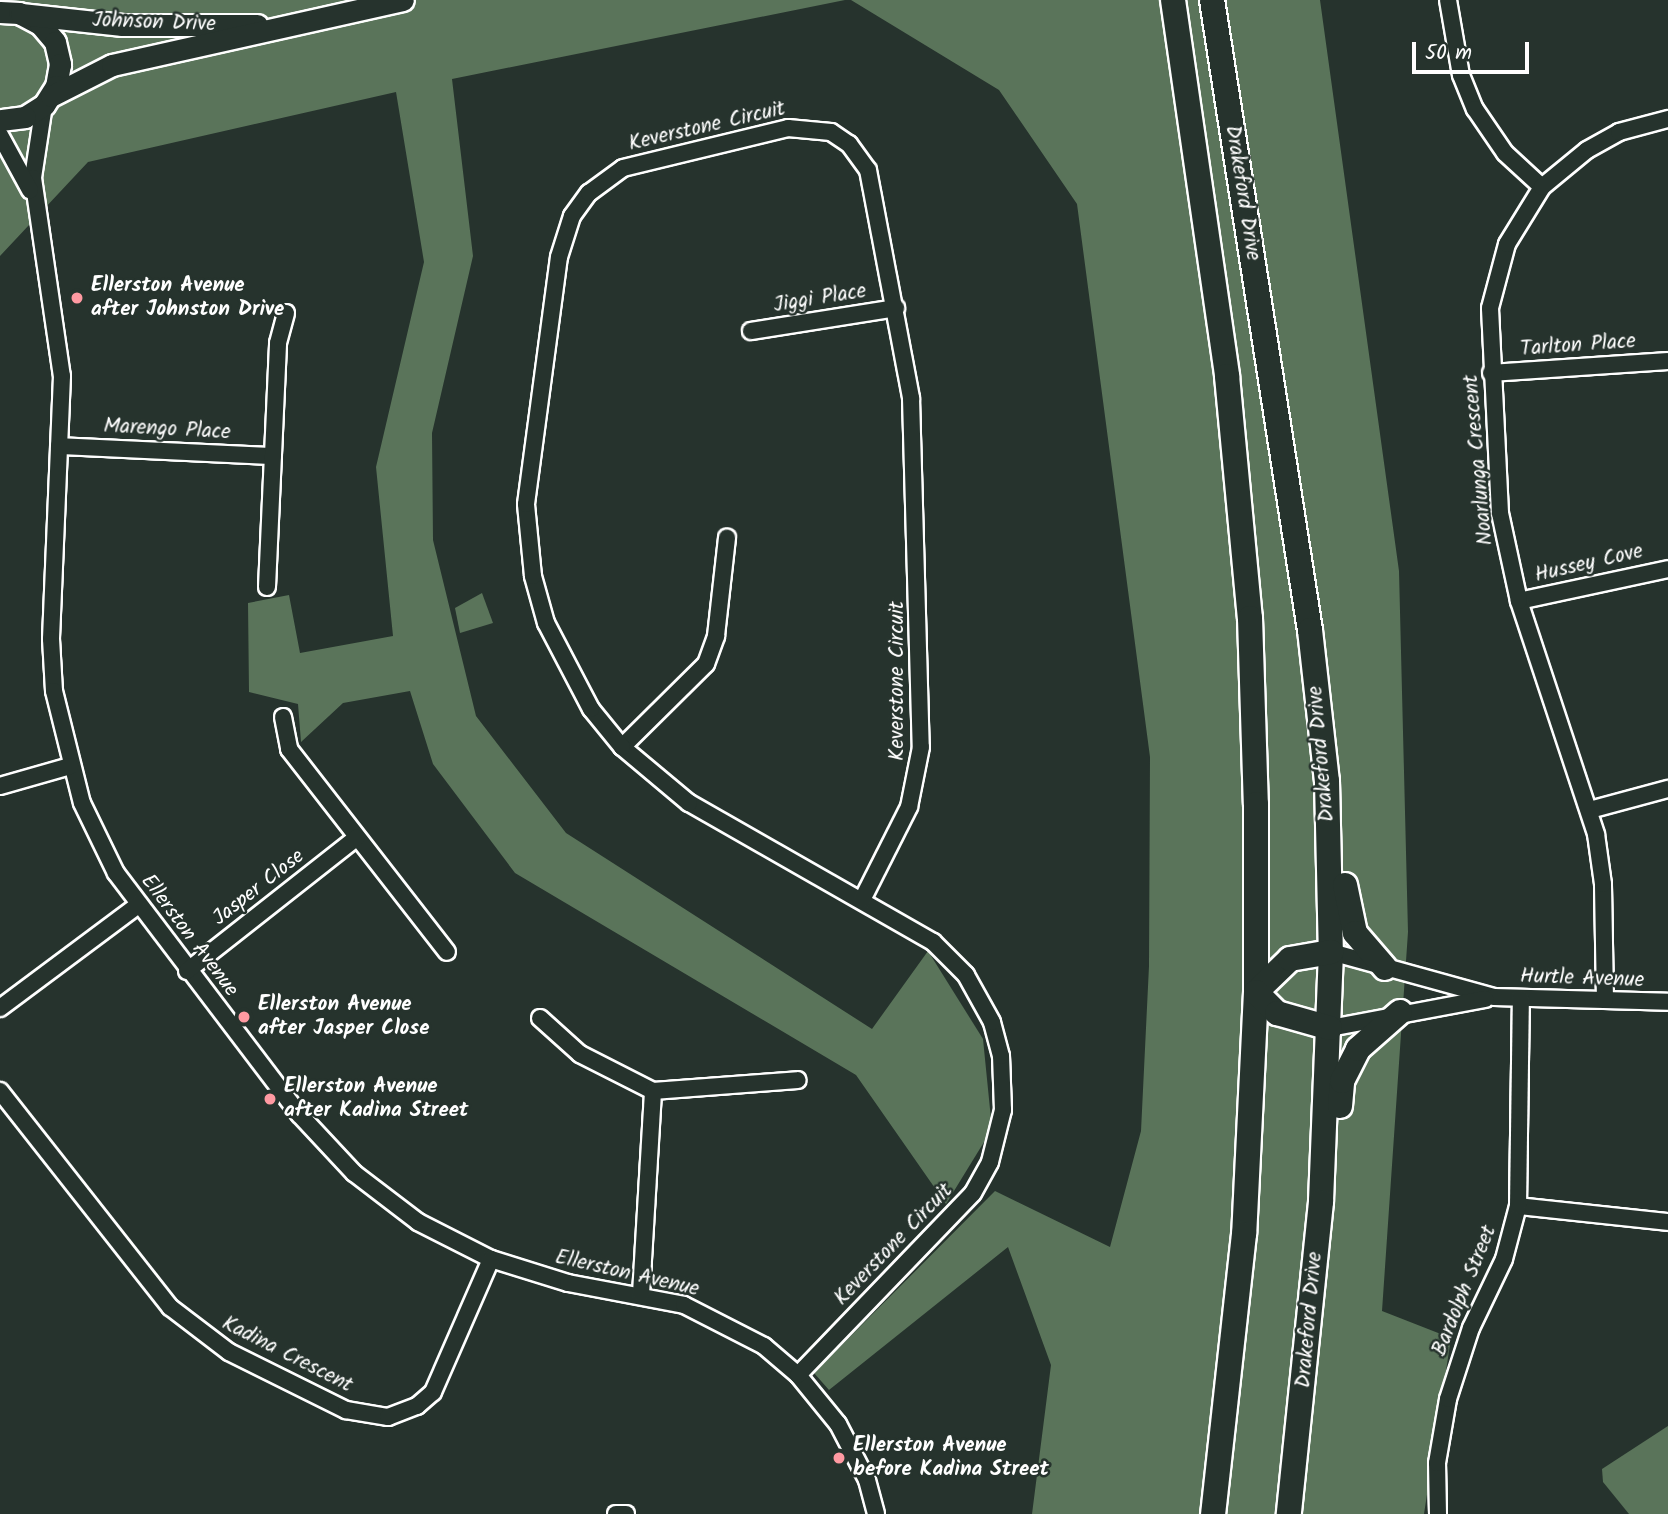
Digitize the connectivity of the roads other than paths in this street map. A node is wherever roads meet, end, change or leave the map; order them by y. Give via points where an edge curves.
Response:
1 (1173, 0) edge
2 (1448, 0) edge
3 (400, 1) edge
4 (1214, 2) edge
5 (12, 10) edge
6 (287, 24) junction
7 (47, 100) junction
8 (1668, 119) edge
9 (0, 120) edge
10 (0, 135) edge
11 (1542, 187) junction
12 (35, 202) junction
13 (895, 308) junction
14 (286, 313) dead end
15 (751, 331) dead end
16 (1668, 361) edge
17 (1492, 373) junction
18 (59, 446) junction
19 (273, 456) junction
20 (727, 538) dead end
21 (1668, 569) edge
22 (267, 587) dead end
23 (1519, 601) junction
24 (283, 718) dead end
25 (622, 747) junction
26 (69, 766) junction
27 (1327, 781) junction
28 (0, 786) edge
29 (1668, 789) edge
30 (1590, 810) junction
31 (357, 837) junction
32 (862, 900) junction
33 (137, 906) junction
34 (447, 952) dead end
35 (1331, 952) junction
36 (1385, 968) junction
37 (187, 971) junction
38 (1256, 992) junction
39 (1494, 997) junction
40 (1521, 998) junction
41 (1605, 1000) junction
42 (1668, 1002) edge
43 (0, 1008) edge
44 (1400, 1012) junction
45 (540, 1018) dead end
46 (1330, 1028) junction
47 (798, 1080) dead end
48 (0, 1091) edge
49 (653, 1091) junction
50 (1321, 1202) junction
51 (1518, 1206) junction
52 (1668, 1222) edge
53 (491, 1259) junction
54 (640, 1294) junction
55 (798, 1375) junction
56 (616, 1514) edge
57 (626, 1514) edge
58 (876, 1514) edge
59 (1213, 1514) edge
60 (1289, 1514) edge
61 (1438, 1514) edge

1 - 38 highway, Drakeford Drive via 1227,376 1250,618
2 - 11 street via 1461,75 1475,109 1505,153
3 - 6 main road, Johnson Drive
4 - 27 highway, Drakeford Drive via 1310,630
5 - 6 main road, Johnson Drive via 121,25
5 - 7 main road via 40,24 55,42 59,75
6 - 7 main road, Johnson Drive via 112,65
7 - 9 main road, Johnson Drive via 25,117
7 - 12 street, Ellerston Avenue via 32,152
8 - 11 street, Noarlunga Crescent via 1597,144
10 - 12 street, Ellerston Avenue
11 - 17 street, Noarlunga Crescent via 1522,214 1496,276 1490,308
12 - 18 street, Ellerston Avenue via 59,327
13 - 15 street, Jiggi Place
13 - 25 street, Keverstone Circuit via 868,170 849,144 831,132 788,128 649,159 599,184 572,216 559,257 530,455 529,552 546,623 566,667
13 - 32 street, Keverstone Circuit via 915,446 921,747 909,807
14 - 19 street via 278,343
16 - 17 street, Tarlton Place
17 - 23 street, Noarlunga Crescent via 1500,513
18 - 19 street, Marengo Place
18 - 26 street, Ellerston Avenue via 51,639 54,691
19 - 22 street
20 - 25 street via 716,636 706,664
21 - 23 street, Hussey Cove
23 - 30 street, Noarlunga Crescent
24 - 31 street via 289,749
25 - 32 street, Keverstone Circuit via 689,803
26 - 28 street
26 - 33 street, Ellerston Avenue via 97,839
27 - 35 highway, Drakeford Drive
27 - 36 highway via 1342,824 1348,915 1367,951
29 - 30 street
30 - 41 street, Noarlunga Crescent via 1604,884
31 - 34 street
31 - 37 street, Jasper Close
32 - 55 street, Keverstone Circuit via 933,942 966,975 996,1035 1003,1110 989,1162 972,1193
33 - 37 street, Ellerston Avenue
33 - 43 street
35 - 36 street, Hurtle Avenue
35 - 38 highway via 1290,959
35 - 46 highway, Drakeford Drive
36 - 39 street, Hurtle Avenue
37 - 53 street, Ellerston Avenue via 344,1164 418,1222
38 - 46 highway via 1277,1013
38 - 59 highway, Drakeford Drive via 1244,1234
39 - 40 street, Hurtle Avenue
39 - 44 street, Hurtle Avenue
40 - 41 street, Hurtle Avenue
40 - 51 street, Bardolph Street
41 - 42 street, Hurtle Avenue
44 - 46 street, Hurtle Avenue
44 - 50 highway via 1357,1049 1342,1081 1334,1173
45 - 49 street via 580,1054
46 - 50 highway, Drakeford Drive
47 - 49 street
48 - 53 street, Kadina Crescent via 170,1307 229,1352 346,1410 387,1417 417,1406 433,1392
49 - 54 street
50 - 60 highway, Drakeford Drive
51 - 52 street
51 - 61 street, Bardolph Street via 1504,1259 1471,1328 1448,1399 1437,1463
53 - 54 street, Ellerston Avenue via 568,1283
54 - 55 street, Ellerston Avenue via 726,1322
55 - 58 street, Ellerston Avenue via 854,1451
56 - 57 street

